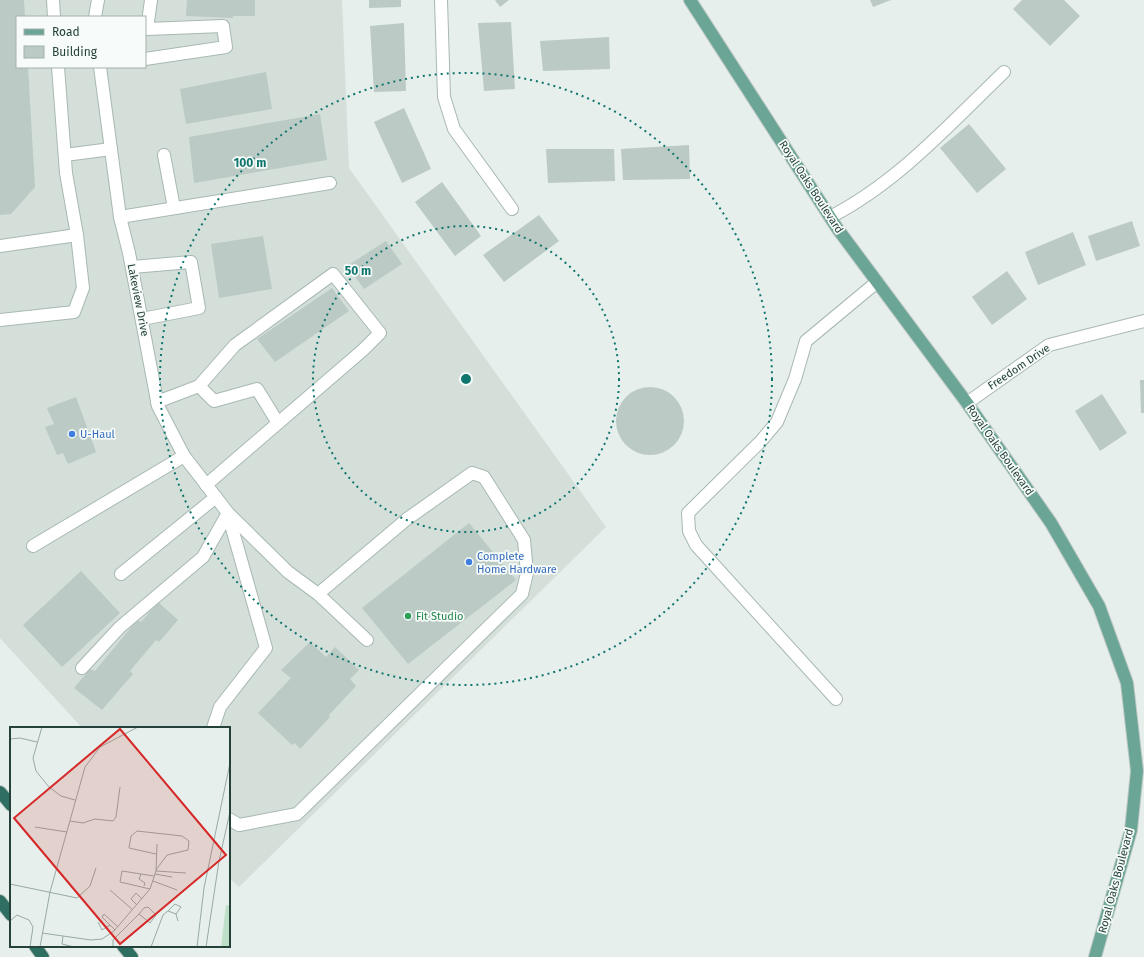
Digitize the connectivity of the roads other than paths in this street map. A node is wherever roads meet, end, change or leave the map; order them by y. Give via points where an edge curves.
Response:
1 (53, 0) edge
2 (98, 0) edge
3 (151, 0) edge
4 (440, 0) edge
5 (690, 0) edge
6 (54, 16) edge
7 (95, 16) edge
8 (146, 29) edge
9 (146, 59) edge
10 (58, 68) edge
11 (100, 68) edge
12 (1004, 72) dead end
13 (111, 149) junction
14 (164, 154) dead end
15 (65, 155) junction
16 (330, 183) dead end
17 (174, 208) junction
18 (512, 209) dead end
19 (120, 217) junction
20 (830, 217) junction
21 (77, 235) junction
22 (0, 246) edge
23 (132, 267) junction
24 (877, 282) junction
25 (142, 319) junction
26 (0, 320) edge
27 (1144, 321) edge
28 (199, 386) junction
29 (157, 402) junction
30 (967, 403) junction
31 (278, 423) junction
32 (184, 456) junction
33 (206, 485) junction
34 (216, 497) junction
35 (228, 513) junction
36 (33, 546) dead end
37 (121, 574) dead end
38 (318, 594) junction
39 (367, 640) dead end
40 (82, 668) dead end
41 (836, 699) dead end
42 (213, 727) edge
43 (0, 792) edge
44 (10, 805) edge
45 (230, 820) edge
46 (0, 901) edge
47 (10, 914) edge
48 (36, 947) edge
49 (124, 947) edge
50 (43, 957) edge
51 (132, 957) edge
52 (1095, 957) edge

1 - 6 street
2 - 7 street
3 - 8 street
4 - 18 street via 444,97 454,128
5 - 20 main road, Royal Oaks Boulevard
8 - 9 street via 223,26 226,47
10 - 15 street
11 - 13 street, Lakeview Drive
12 - 20 street via 923,151 853,205
13 - 15 street
13 - 19 street, Lakeview Drive
14 - 17 street
15 - 21 street
16 - 17 street
17 - 19 street
19 - 23 street, Lakeview Drive
20 - 24 main road, Royal Oaks Boulevard
21 - 22 street
21 - 26 street via 83,288 74,312
23 - 25 street, Lakeview Drive
23 - 25 street via 191,262 199,308
24 - 30 main road, Royal Oaks Boulevard
24 - 41 street via 806,341 777,422 688,513 690,531 696,545
25 - 29 street, Lakeview Drive
27 - 30 street, Freedom Drive via 1049,345
28 - 29 street
28 - 31 street via 214,401 257,389
28 - 31 street via 235,345 333,274 380,333
29 - 32 street, Lakeview Drive
30 - 52 main road, Royal Oaks Boulevard via 1051,522 1099,606 1127,684 1137,771 1131,830
31 - 33 street
32 - 33 street, Lakeview Drive
32 - 36 street
33 - 34 street, Lakeview Drive
34 - 35 street, Lakeview Drive
34 - 37 street
35 - 38 street via 288,572
35 - 40 street via 203,557 120,627
35 - 42 street via 266,648 220,707
38 - 39 street
38 - 45 street via 407,519 472,473 484,478 524,540 527,573 522,594 297,814 239,825
43 - 44 highway
46 - 47 highway
48 - 50 highway
49 - 51 highway

